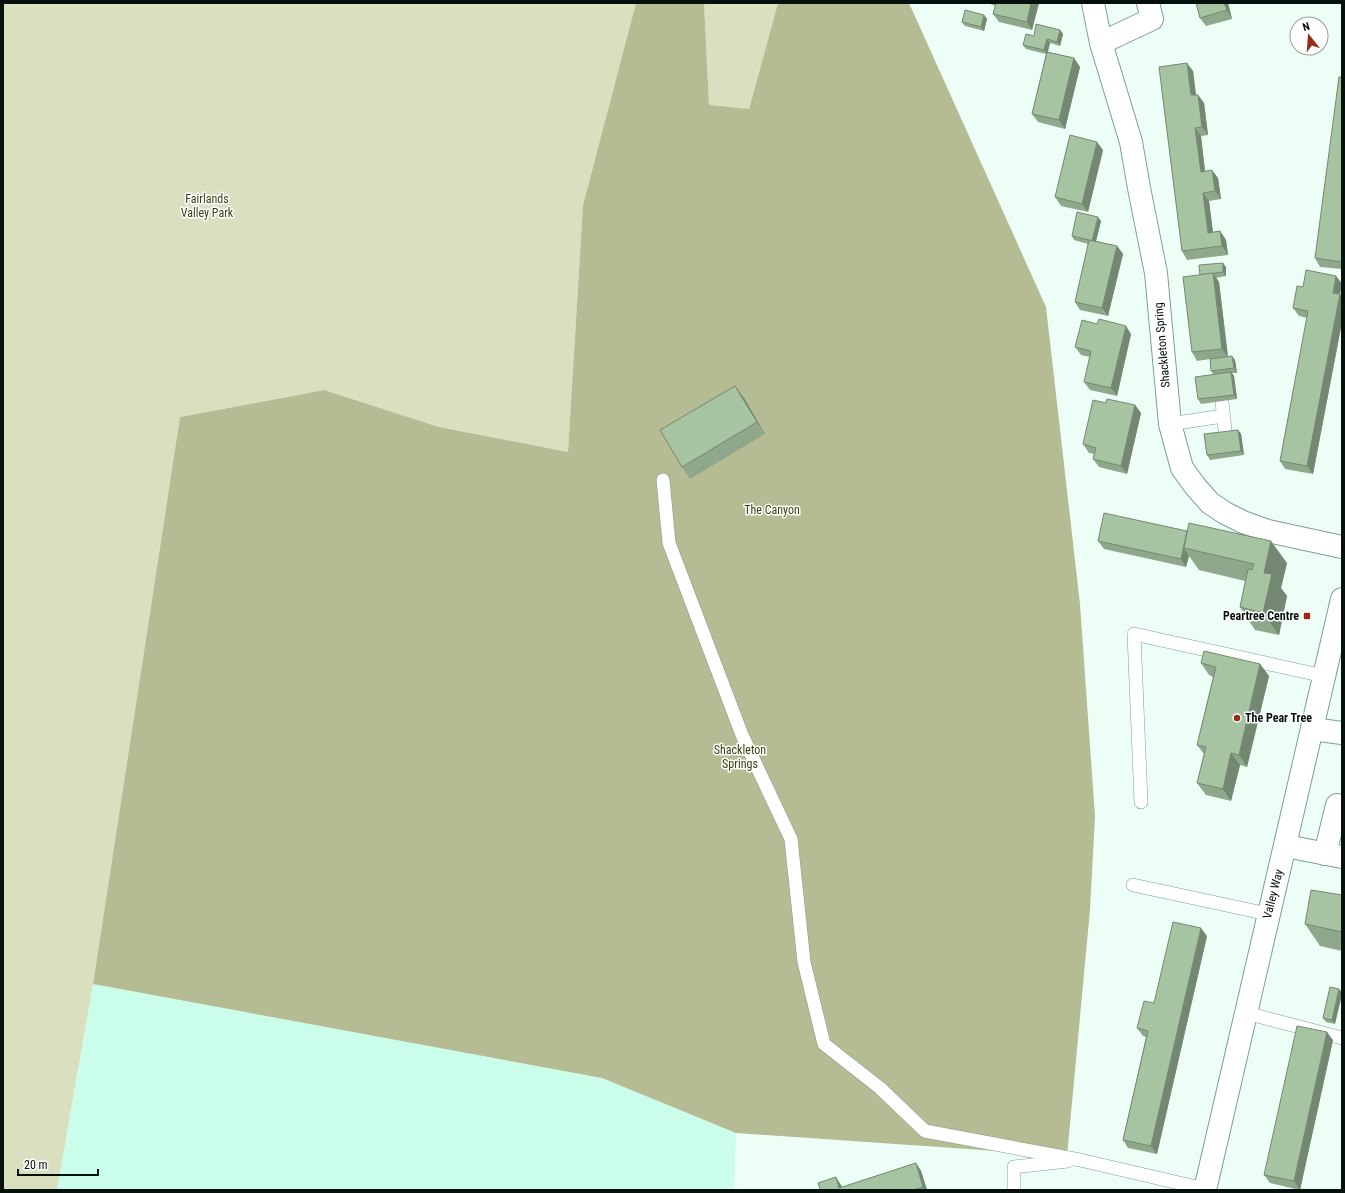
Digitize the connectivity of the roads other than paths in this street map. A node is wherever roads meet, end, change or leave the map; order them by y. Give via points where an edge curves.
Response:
1 (1093, 3) edge
2 (1148, 3) edge
3 (1101, 43) junction
4 (1222, 402) edge
5 (1223, 416) junction
6 (1170, 424) junction
7 (1225, 430) edge
8 (663, 480) dead end
9 (1342, 546) edge
10 (1342, 599) edge
11 (1339, 627) edge
12 (1324, 676) junction
13 (1312, 729) junction
14 (1342, 733) edge
15 (1141, 802) dead end
16 (1342, 806) edge
17 (1286, 846) junction
18 (1333, 855) edge
19 (1133, 885) dead end
20 (1268, 914) junction
21 (1246, 1013) junction
22 (1342, 1038) edge
23 (1080, 1160) junction
24 (1014, 1190) edge
25 (1205, 1190) edge

1 - 3 street, Shackleton Spring
2 - 3 street via 1152,19
3 - 6 street, Shackleton Spring via 1130,142 1156,273
4 - 5 lane
5 - 6 lane
5 - 7 lane
6 - 9 street, Shackleton Spring via 1182,468 1210,503 1243,522 1268,531
8 - 23 lane via 670,543 742,735 791,839 804,962 824,1044 880,1088 925,1131
10 - 11 street, Valley Way
11 - 12 street, Valley Way
12 - 13 street, Valley Way
12 - 15 lane via 1134,634
13 - 14 street
13 - 17 street, Valley Way
16 - 18 street via 1337,805
17 - 18 street
17 - 20 street, Valley Way
19 - 20 lane
20 - 21 street, Valley Way
21 - 22 lane
21 - 25 street, Valley Way
23 - 24 lane via 1014,1167
23 - 25 lane

